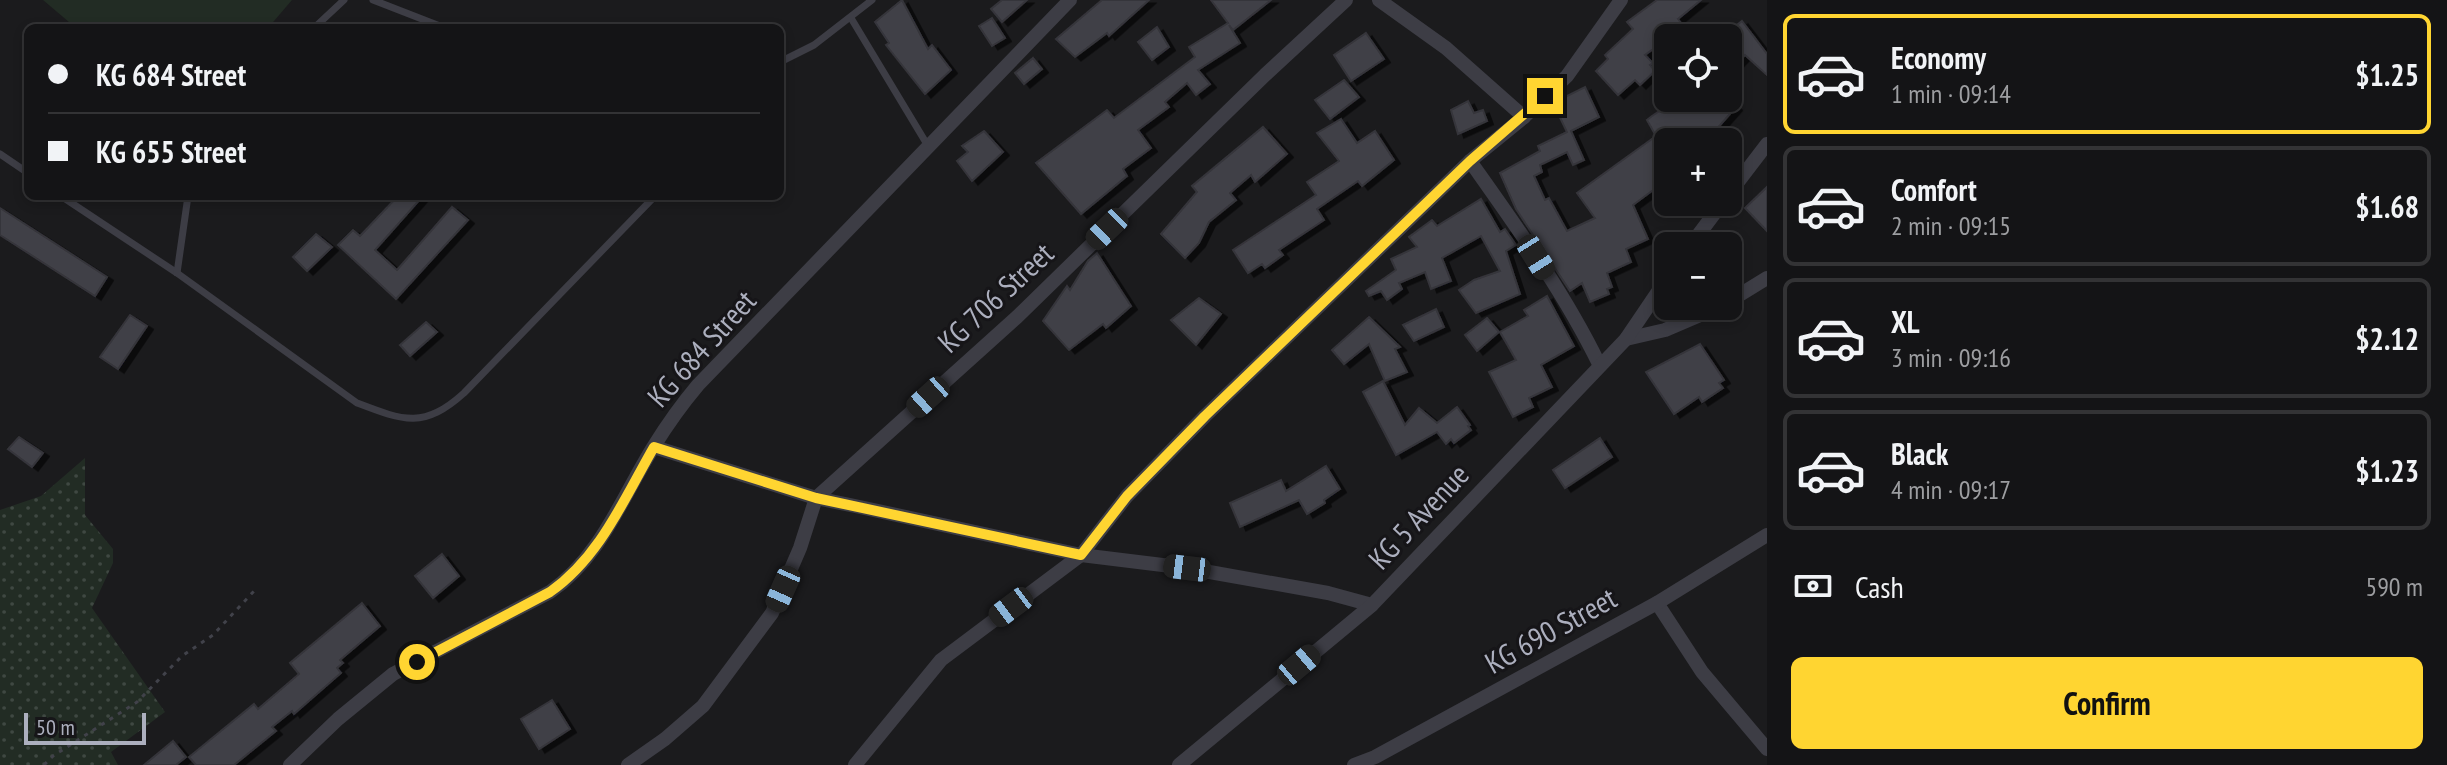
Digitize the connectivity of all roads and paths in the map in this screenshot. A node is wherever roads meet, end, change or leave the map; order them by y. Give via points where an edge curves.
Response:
1 (344, 0) edge
2 (373, 0) edge
3 (872, 0) edge
4 (1070, 0) edge
5 (1346, 0) edge
6 (1379, 0) edge
7 (1621, 0) edge
8 (386, 3) edge
9 (851, 18) junction
10 (318, 24) edge
11 (436, 24) edge
12 (784, 62) edge
13 (1524, 117) junction
14 (1767, 144) edge
15 (928, 146) junction
16 (0, 154) edge
17 (1470, 161) junction
18 (24, 170) edge
19 (1742, 177) edge
20 (67, 200) edge
21 (187, 200) edge
22 (651, 200) edge
23 (177, 273) junction
24 (1767, 278) edge
25 (1742, 293) edge
26 (1654, 298) edge
27 (1688, 320) edge
28 (1626, 339) junction
29 (1599, 364) junction
30 (654, 447) junction
31 (816, 498) junction
32 (1767, 535) edge
33 (1081, 555) junction
34 (255, 590) dead end
35 (1657, 603) junction
36 (1372, 605) junction
37 (1767, 749) edge
38 (44, 765) edge
39 (290, 765) edge
40 (628, 765) edge
41 (855, 765) edge
42 (1179, 765) edge
43 (1354, 765) edge

1 - 10 lane
2 - 8 lane
3 - 9 lane
4 - 15 street, KG 684 Street
5 - 31 street, KG 706 Street via 1017,317
6 - 13 street via 1446,48
7 - 13 street via 1567,76
8 - 11 lane
9 - 12 lane
9 - 15 lane
13 - 17 street
14 - 19 street
15 - 30 street, KG 684 Street via 698,385
16 - 18 lane
17 - 29 street via 1522,235
17 - 33 street via 1205,416 1127,496
20 - 23 lane
21 - 23 lane
22 - 23 lane via 464,393 447,408 419,419 391,416 357,403
24 - 25 street
26 - 28 street, KG 5 Avenue
27 - 28 street
28 - 29 street, KG 5 Avenue
29 - 36 street, KG 5 Avenue
30 - 31 street
30 - 39 street, KG 684 Street via 608,528 568,579 393,674
31 - 33 street
31 - 40 street via 772,613 703,706
32 - 35 street, KG 690 Street
33 - 36 street via 1187,568
33 - 41 street via 941,660
34 - 38 path via 137,702
35 - 37 street via 1702,672
35 - 43 street, KG 690 Street
36 - 42 street, KG 5 Avenue

